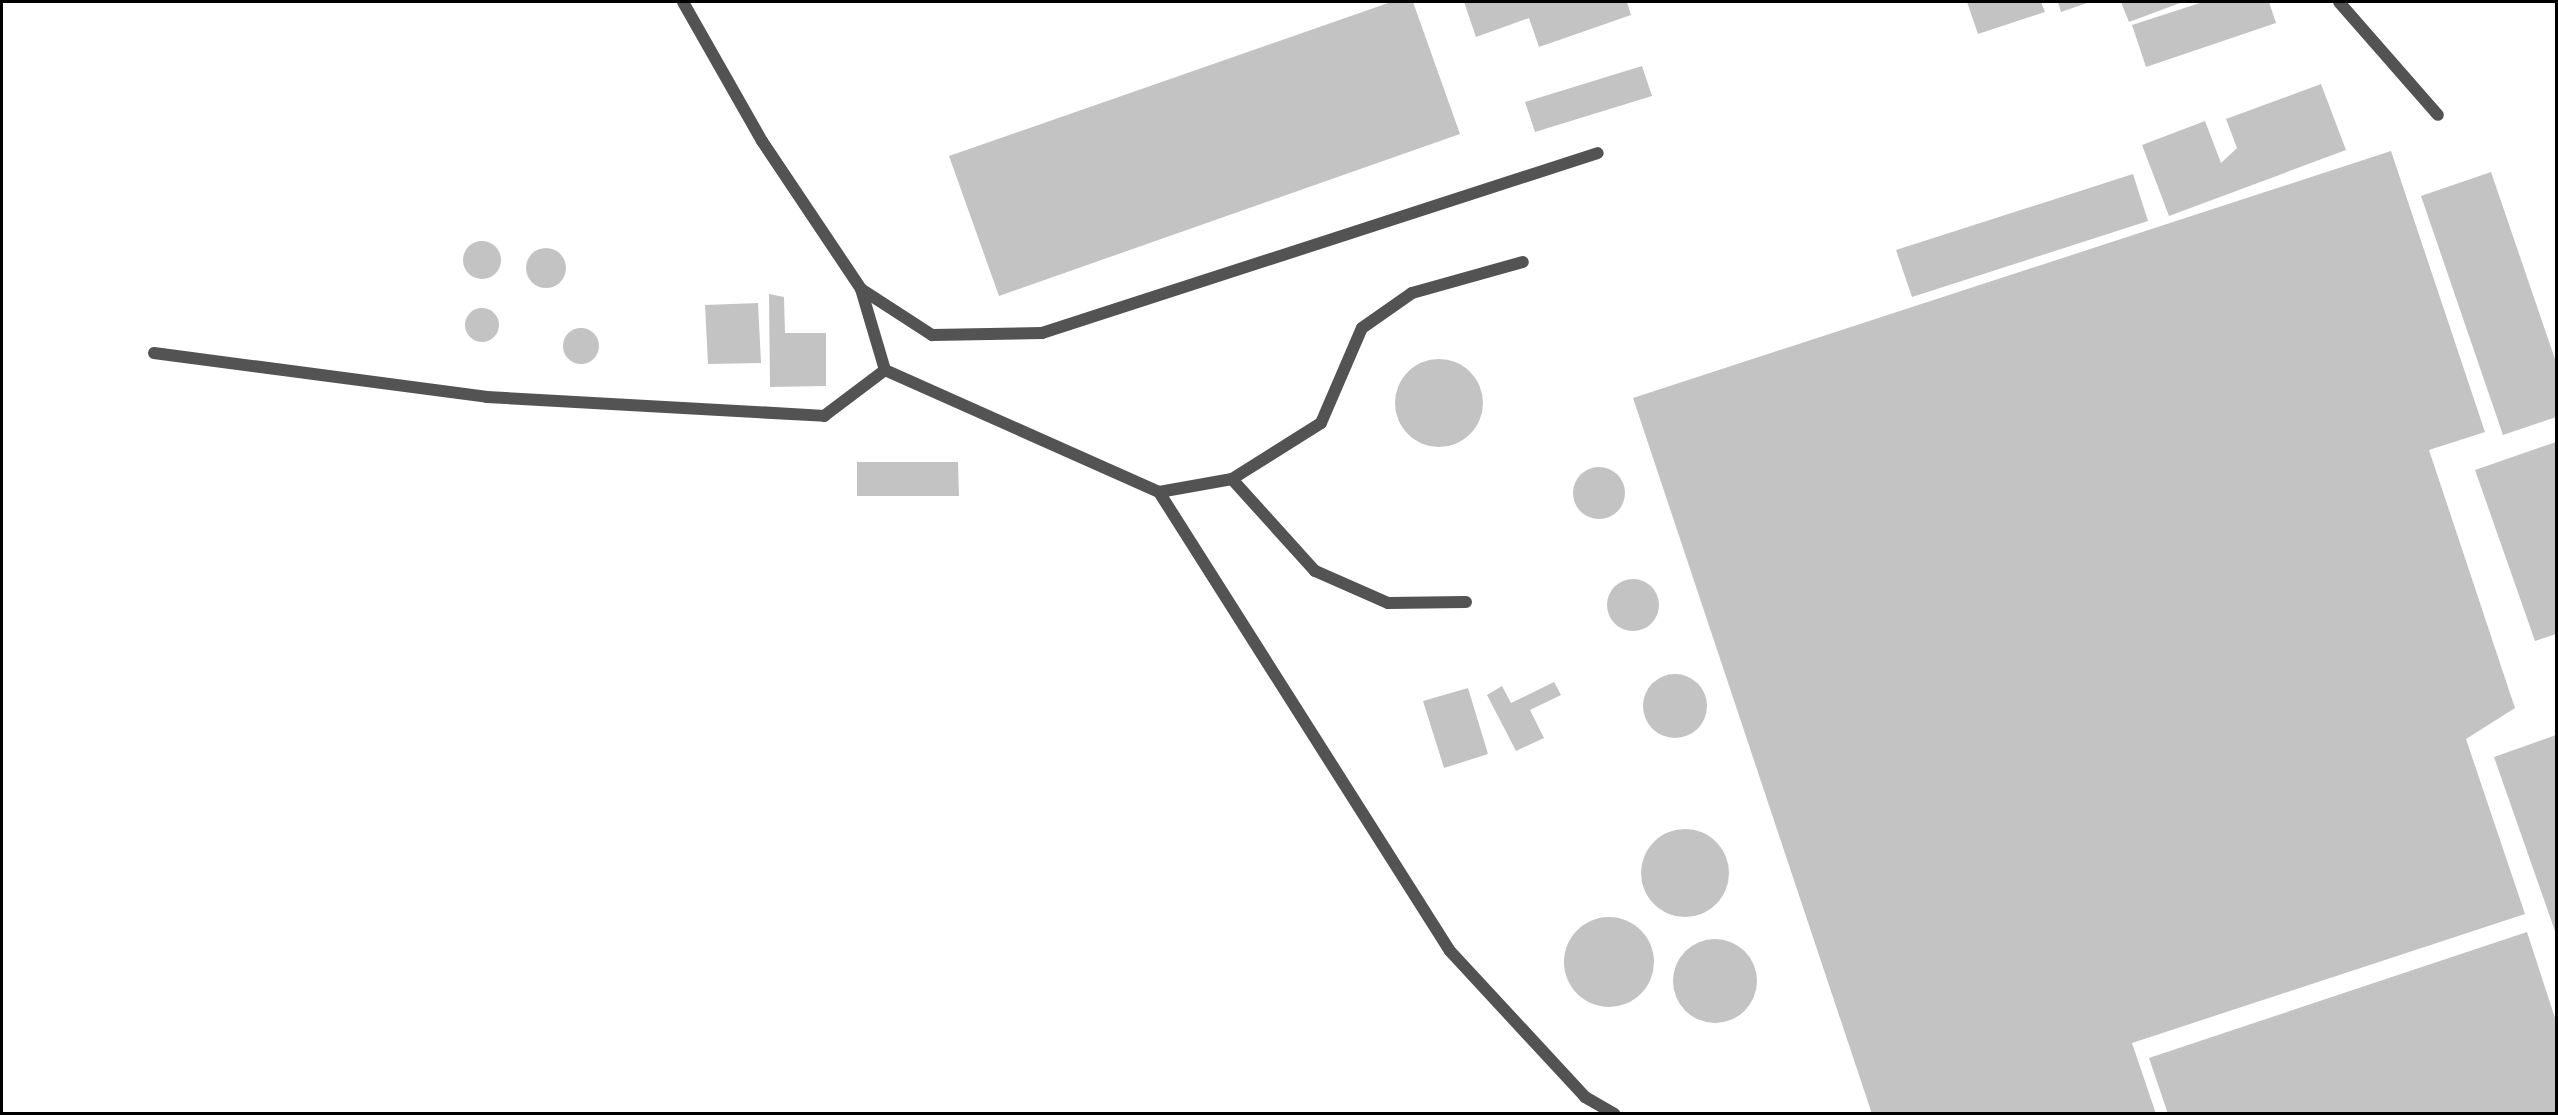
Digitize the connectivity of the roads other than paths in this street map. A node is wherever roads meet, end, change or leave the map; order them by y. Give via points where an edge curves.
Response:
1 (683, 2) edge
2 (2339, 2) edge
3 (2438, 115) dead end
4 (1598, 153) dead end
5 (1523, 262) dead end
6 (861, 289) junction
7 (154, 353) dead end
8 (885, 370) junction
9 (1232, 479) junction
10 (1159, 492) junction
11 (1466, 602) dead end
12 (1614, 1113) edge

1 - 6 lane via 762,141
2 - 3 lane
4 - 6 lane via 1042,333 932,335
5 - 9 lane via 1412,293 1362,328 1321,423
6 - 8 lane
7 - 8 lane via 487,397 824,416
8 - 10 lane
9 - 10 lane
9 - 11 lane via 1315,571 1388,603
10 - 12 lane via 1450,951 1585,1097

